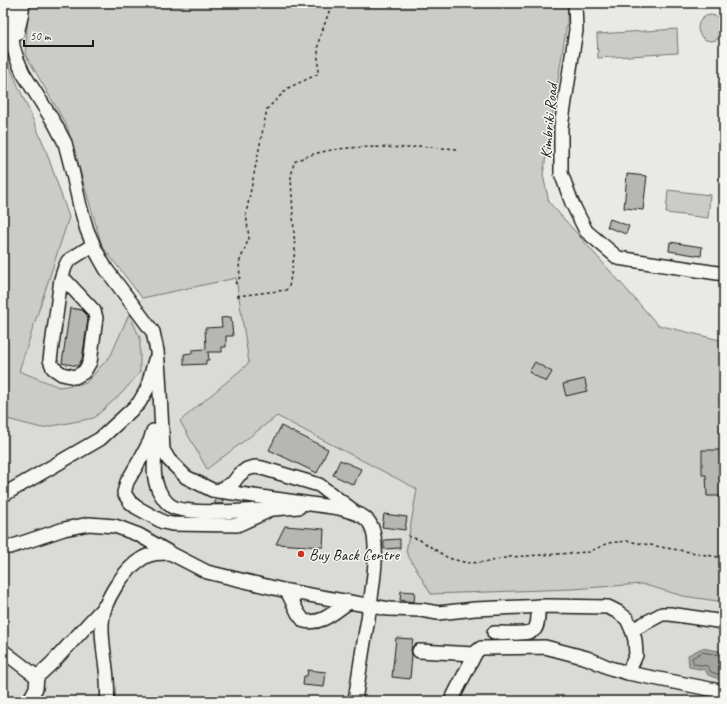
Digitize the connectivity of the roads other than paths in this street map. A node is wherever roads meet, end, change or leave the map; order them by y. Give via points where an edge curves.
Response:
1 (13, 3) edge
2 (23, 3) edge
3 (575, 3) edge
4 (17, 60) junction
5 (93, 245) junction
6 (724, 274) edge
7 (61, 279) junction
8 (156, 370) junction
9 (154, 428) junction
10 (59, 462) junction
11 (218, 491) junction
12 (3, 495) edge
13 (324, 506) junction
14 (272, 509) junction
15 (357, 513) junction
16 (3, 544) edge
17 (170, 553) junction
18 (288, 591) junction
19 (349, 602) junction
20 (106, 605) junction
21 (370, 606) junction
22 (538, 606) junction
23 (724, 622) edge
24 (632, 630) junction
25 (494, 633) dead end
26 (3, 651) edge
27 (419, 651) dead end
28 (474, 654) junction
29 (628, 673) junction
30 (37, 677) junction
31 (724, 695) edge
32 (29, 701) edge
33 (107, 701) edge
34 (355, 701) edge
35 (451, 701) edge

1 - 4 street via 13,46
2 - 4 street via 17,35
3 - 6 street, Kimbriki Road via 576,30 561,127 561,173 572,204 586,231 618,258
4 - 5 street via 65,143 80,206
5 - 7 street via 68,261
5 - 8 street via 106,269 153,332 157,351
7 - 7 street via 50,360 53,368 62,374 75,376 84,372 90,362 96,318 94,311 66,281
8 - 9 street
8 - 10 street via 139,403 100,438
8 - 10 street via 151,391 142,411 131,422 100,448 82,457
8 - 11 street via 163,450 186,477
9 - 14 street via 154,473 164,500 171,507 202,511
9 - 14 street via 124,493 136,507 163,522 237,525
10 - 12 street
11 - 13 street
11 - 15 street via 233,483 247,468 262,468 319,484
13 - 14 street
13 - 15 street
15 - 21 street via 372,528 374,540 374,580
16 - 17 street via 10,547 64,529 89,524 115,526 139,535
17 - 18 street via 207,572
17 - 20 street via 155,553 130,567
18 - 19 street
18 - 19 street via 304,621 312,623 323,620
19 - 21 street
20 - 30 street
20 - 33 street via 101,623 108,687
21 - 22 street via 438,613
21 - 34 street
22 - 24 street via 608,607 627,620
22 - 25 street via 536,628 531,632
23 - 24 street via 662,614
24 - 29 street via 636,655
26 - 30 street
27 - 28 street
28 - 29 street via 481,648 544,647 587,658
28 - 35 street
29 - 31 street via 715,690
30 - 32 street via 36,688

